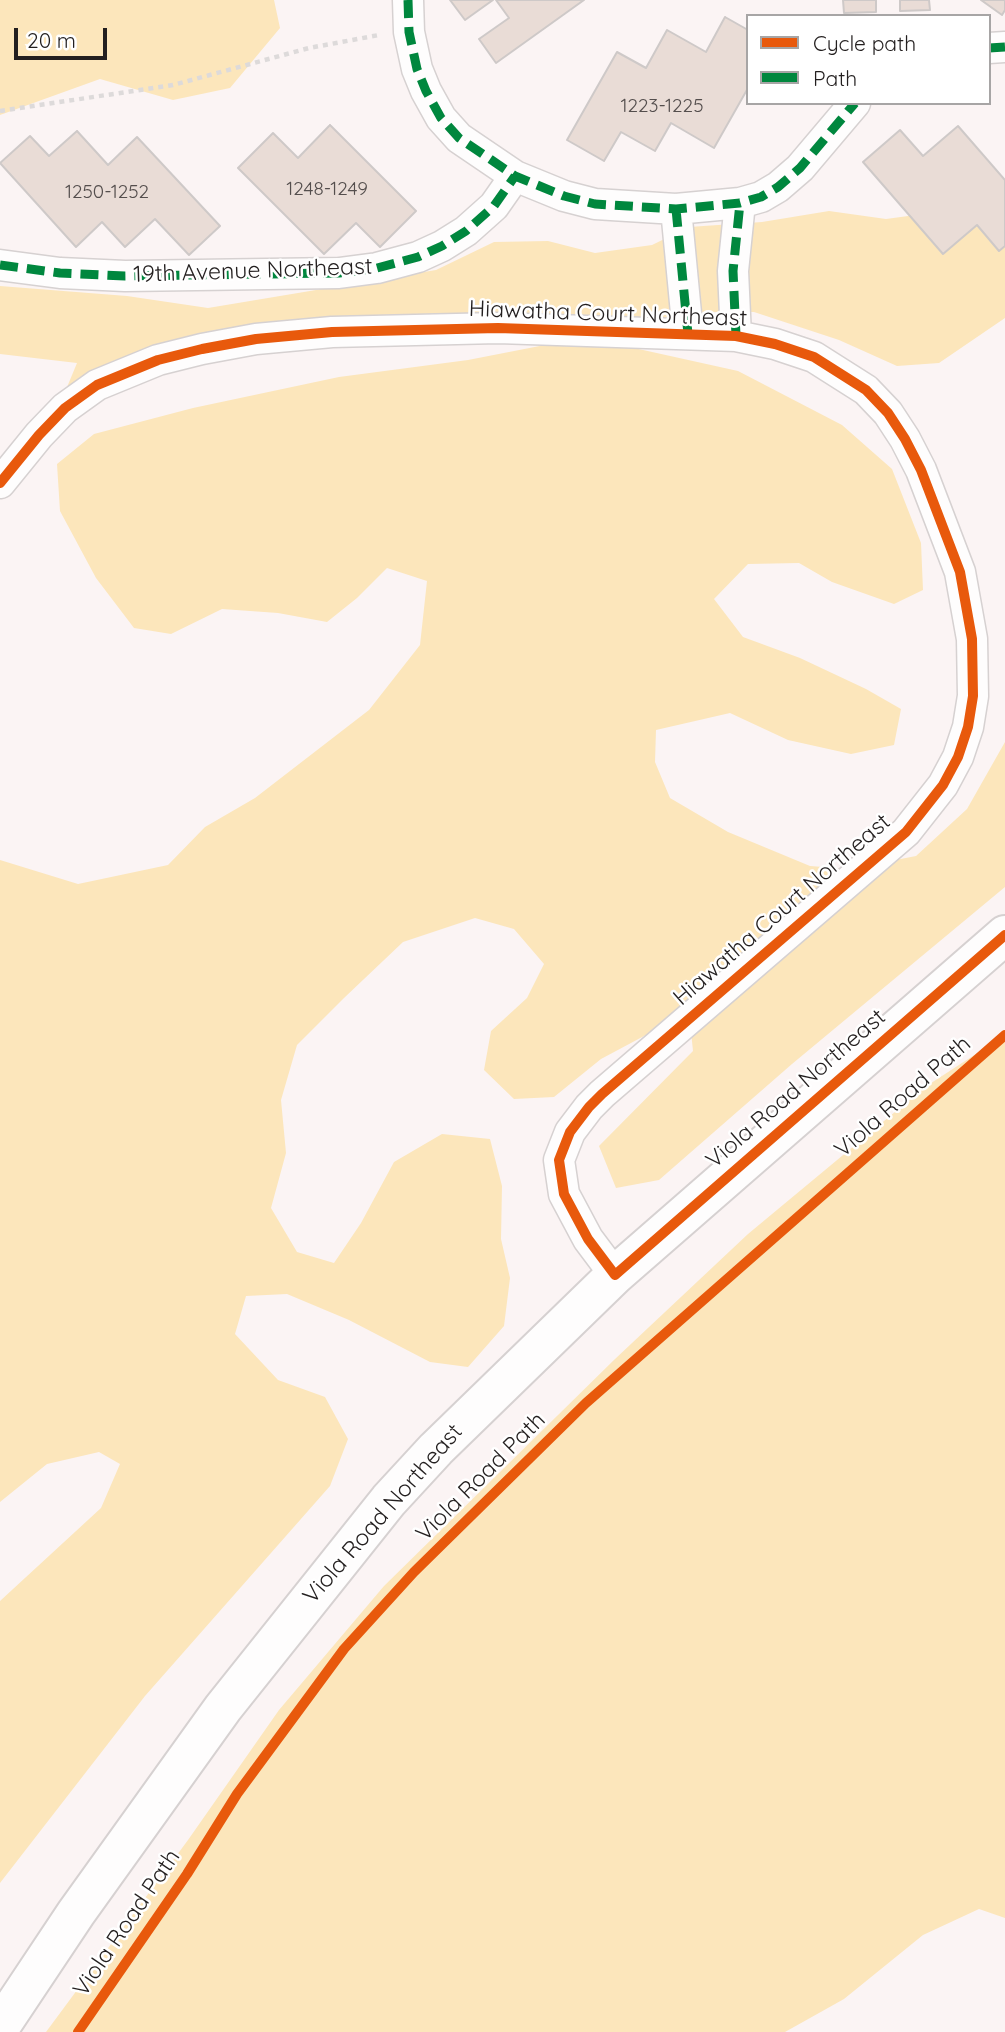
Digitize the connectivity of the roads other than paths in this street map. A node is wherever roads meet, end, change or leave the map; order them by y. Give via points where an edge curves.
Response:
1 (408, 0) edge
2 (853, 105) edge
3 (515, 176) junction
4 (740, 203) junction
5 (676, 209) junction
6 (0, 265) edge
7 (688, 334) junction
8 (736, 336) junction
9 (0, 483) edge
10 (1005, 935) edge
11 (615, 1275) junction
12 (0, 2027) edge

1 - 3 street via 417,69 441,118 459,138
2 - 4 street via 800,168 761,197
3 - 5 street via 595,204
3 - 6 street, 19th Avenue Northeast via 494,206 466,231 418,257 377,268 339,273 125,276
4 - 5 street
4 - 8 street via 733,271
5 - 7 street
7 - 8 street, Hiawatha Court Northeast
7 - 9 street, Hiawatha Court Northeast via 498,328 358,332 256,339 202,349 158,360 97,385 65,408
8 - 11 street, Hiawatha Court Northeast via 814,357 866,390 888,413 935,505 960,572 972,639 973,696 958,757 943,785 906,832 602,1094 570,1132 559,1160 565,1194 588,1239
10 - 11 main road, Viola Road Northeast
11 - 12 main road, Viola Road Northeast via 389,1500 223,1708

